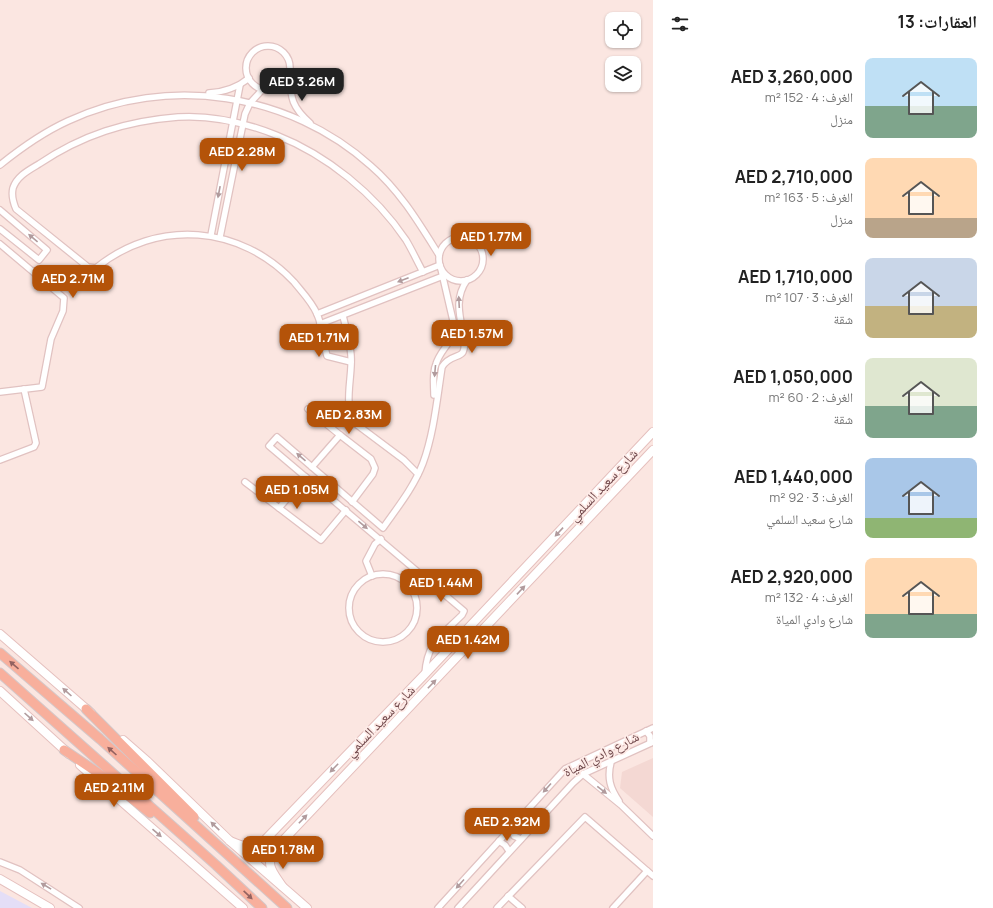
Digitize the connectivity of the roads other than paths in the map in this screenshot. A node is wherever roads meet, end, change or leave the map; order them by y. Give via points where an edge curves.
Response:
1 (289, 75) junction
2 (249, 78) junction
3 (240, 85) junction
4 (262, 89) junction
5 (193, 95) junction
6 (236, 100) junction
7 (250, 103) junction
8 (232, 122) junction
9 (242, 124) junction
10 (317, 128) junction
11 (0, 165) edge
12 (0, 210) edge
13 (0, 229) edge
14 (211, 235) junction
15 (220, 238) junction
16 (0, 244) edge
17 (439, 254) junction
18 (441, 267) junction
19 (423, 272) junction
20 (443, 276) junction
21 (467, 280) junction
22 (317, 314) junction
23 (343, 316) junction
24 (320, 324) junction
25 (351, 362) junction
26 (24, 389) junction
27 (0, 392) edge
28 (308, 408) dead end
29 (434, 411) junction
30 (653, 432) edge
31 (340, 435) junction
32 (653, 450) edge
33 (0, 460) edge
34 (312, 467) junction
35 (418, 474) junction
36 (306, 477) junction
37 (244, 482) dead end
38 (352, 502) junction
39 (279, 508) junction
40 (346, 510) junction
41 (381, 539) junction
42 (372, 576) junction
43 (0, 634) edge
44 (0, 653) edge
45 (0, 673) edge
46 (425, 674) junction
47 (0, 691) edge
48 (86, 709) junction
49 (653, 728) edge
50 (646, 731) junction
51 (652, 743) edge
52 (64, 750) junction
53 (611, 762) junction
54 (583, 774) junction
55 (621, 805) junction
56 (511, 828) junction
57 (270, 835) junction
58 (653, 836) edge
59 (521, 839) junction
60 (230, 841) junction
61 (499, 841) junction
62 (280, 843) junction
63 (509, 851) junction
64 (0, 862) edge
65 (216, 865) junction
66 (240, 866) junction
67 (647, 871) junction
68 (653, 876) edge
69 (0, 879) edge
70 (282, 886) junction
71 (508, 896) junction
72 (50, 908) edge
73 (79, 908) edge
74 (242, 908) edge
75 (262, 908) edge
76 (287, 908) edge
77 (307, 908) edge
78 (438, 908) edge
79 (458, 908) edge
80 (497, 908) edge
81 (522, 908) edge
82 (613, 908) edge

1 - 2 street via 289,62 283,52 268,46 254,51 249,57 246,63
1 - 4 street via 280,86
1 - 10 street via 293,103 299,113
2 - 3 street
2 - 4 street
3 - 5 street via 222,92
3 - 6 street
4 - 7 street
5 - 6 street
5 - 11 street via 171,95 129,101 87,113 46,132
6 - 7 street
6 - 8 street
7 - 9 street
7 - 10 street via 277,110
8 - 9 street
8 -> 14 street
8 - 14 street via 179,117 142,121 111,129 77,140 21,176 13,187 12,198 16,208 88,267 96,268 108,258 137,243 187,234
9 - 15 street
9 - 19 street via 276,134 308,150 345,176 375,202 401,234
10 - 17 street via 353,151 385,180 414,214
13 -> 12 street via 39,260 47,250
14 - 15 street
15 - 22 street via 256,251 283,270 304,293
16 - 26 street via 64,298 63,312 51,339 42,387
17 - 18 street
17 - 21 street via 451,239 465,237 477,244 482,255 481,267 478,273
18 - 19 street
18 - 20 street
18 - 21 street via 452,279
19 -> 22 street
20 - 23 street
20 -> 29 street via 454,332 434,369
29 -> 21 street via 442,367 446,360 464,352 458,297
22 - 24 street
23 - 24 street
23 - 25 street
24 - 25 street via 327,356
25 - 35 street via 351,418
26 - 27 street
26 - 33 street via 36,443 34,447
28 - 31 street
29 - 35 street via 430,439
30 -> 46 street, شارع سعيد السلمي
31 - 34 street
31 - 38 street via 371,459 375,468
62 -> 32 street, شارع سعيد السلمي
34 -> 36 street via 277,437 269,446
34 - 38 street
35 - 38 street via 383,528
36 - 39 street
36 - 40 street
37 - 39 street
39 - 40 street via 321,540
40 -> 41 street
41 - 42 street via 375,544 366,561
41 - 46 street via 464,611 432,644 426,658
42 - 42 street via 360,584 353,593 349,604 350,615 357,629 370,640 392,641 403,636 411,628 416,618 415,596 410,586 401,579 391,575
48 -> 43 street
66 -> 44 main road via 100,739
45 - 65 main road
46 -> 57 street, شارع سعيد السلمي
47 -> 52 street
60 -> 48 street via 147,761
48 - 66 main road
49 - 50 street, شارع وادي المياة
50 - 51 street
50 -> 56 street, شارع وادي المياة via 565,770
51 - 53 street, شارع وادي المياة
52 - 65 main road via 104,777
52 -> 74 street
53 - 54 street, شارع وادي المياة
53 - 55 street via 610,788
54 -> 55 street
54 - 59 street, شارع وادي المياة
55 - 58 street
56 - 59 street via 514,836
56 - 61 street, شارع وادي المياة
57 - 60 street, شارع سعيد السلمي via 260,845 252,848
57 - 62 street via 267,846 271,848
59 - 63 street, شارع وادي المياة
60 - 70 street
61 - 63 street
61 -> 78 street, شارع وادي المياة
62 - 70 street, شارع سعيد السلمي via 269,859 270,866
63 - 79 street, شارع وادي المياة
73 -> 64 street via 20,870
65 -> 75 main road
66 - 76 main road
67 - 68 street
67 - 71 street via 585,816
67 - 82 street
69 - 72 street
70 - 77 street
71 - 80 street
71 - 81 street

